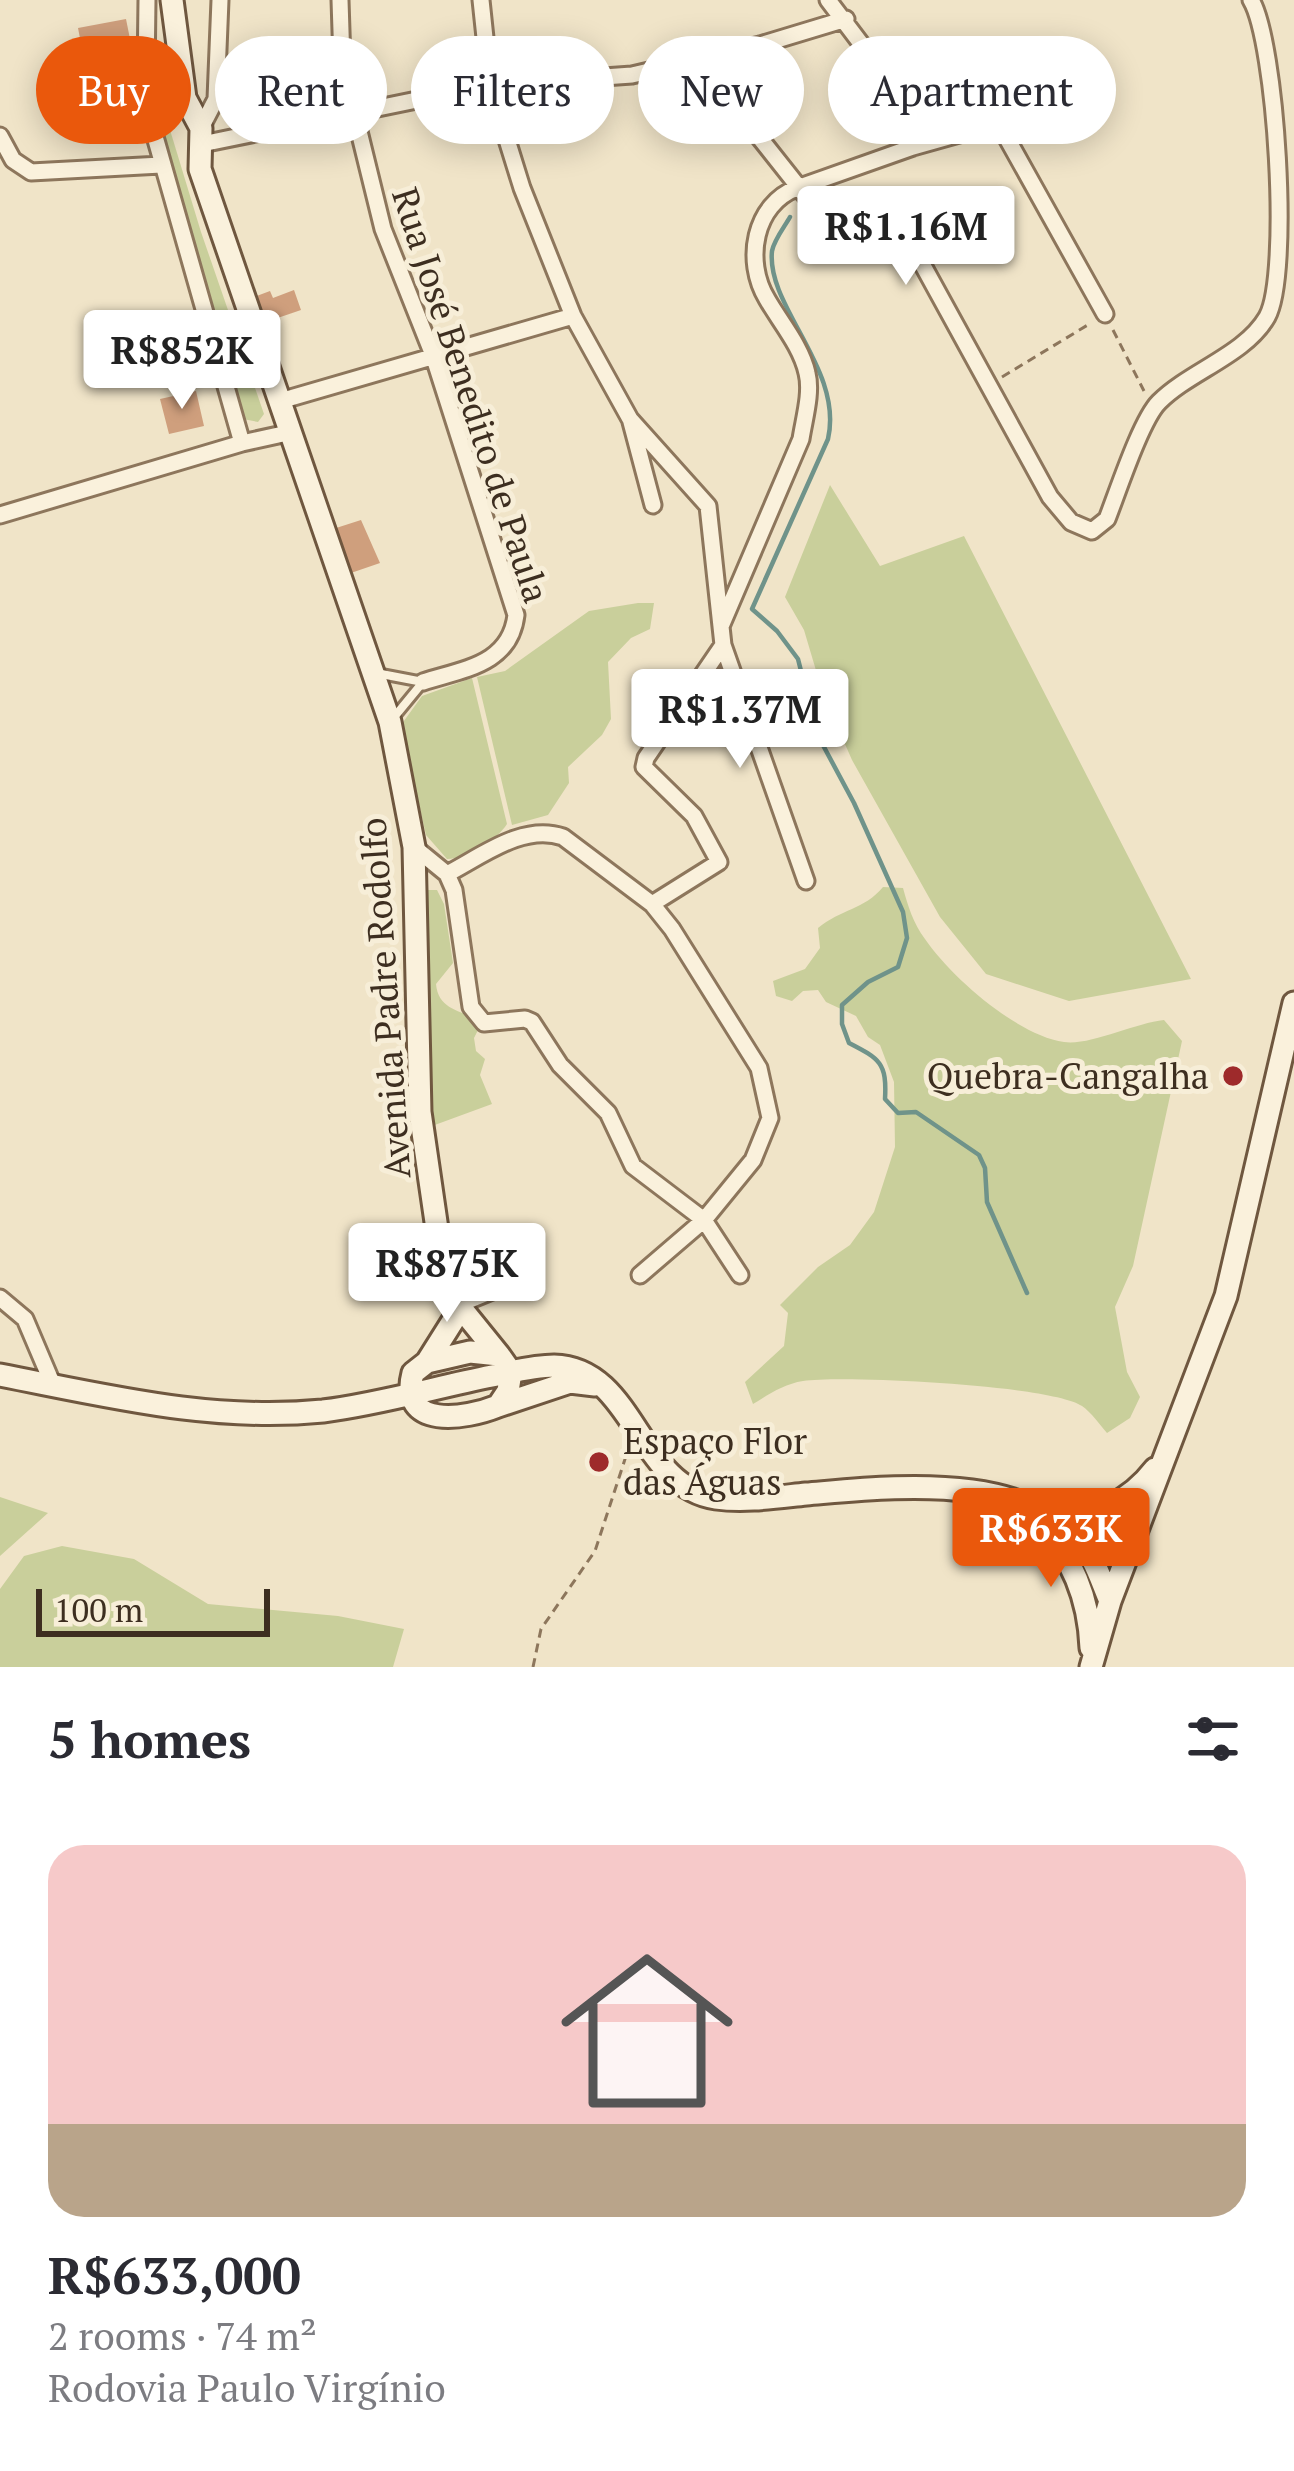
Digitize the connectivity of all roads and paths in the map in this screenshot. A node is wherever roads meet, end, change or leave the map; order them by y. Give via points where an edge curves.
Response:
1 (147, 0) edge
2 (172, 0) edge
3 (220, 0) edge
4 (340, 0) edge
5 (481, 0) edge
6 (827, 0) edge
7 (1251, 0) edge
8 (846, 20) junction
9 (341, 36) edge
10 (485, 36) edge
11 (787, 36) edge
12 (215, 134) edge
13 (0, 136) edge
14 (202, 136) junction
15 (360, 144) edge
16 (508, 144) edge
17 (763, 144) edge
18 (924, 144) edge
19 (1010, 144) edge
20 (913, 147) junction
21 (161, 165) junction
22 (797, 188) junction
23 (1287, 226) edge
24 (1105, 314) junction
25 (574, 316) junction
26 (433, 355) junction
27 (988, 386) junction
28 (280, 401) junction
29 (1153, 409) junction
30 (630, 419) junction
31 (292, 432) junction
32 (242, 443) junction
33 (653, 506) dead end
34 (0, 515) edge
35 (721, 626) junction
36 (723, 644) junction
37 (376, 673) junction
38 (423, 682) junction
39 (390, 722) junction
40 (414, 847) junction
41 (447, 874) junction
42 (806, 881) dead end
43 (652, 904) junction
44 (1294, 1004) edge
45 (704, 1220) junction
46 (640, 1275) dead end
47 (740, 1275) dead end
48 (533, 1278) dead end
49 (0, 1298) edge
50 (461, 1307) junction
51 (505, 1364) junction
52 (0, 1375) edge
53 (417, 1376) junction
54 (53, 1385) junction
55 (602, 1387) junction
56 (498, 1406) junction
57 (633, 1428) junction
58 (1170, 1450) junction
59 (1027, 1507) junction
60 (1089, 1515) junction
61 (1052, 1520) junction
62 (1129, 1552) junction
63 (1110, 1600) junction
64 (533, 1667) edge
65 (1091, 1667) edge

1 - 21 street via 146,79
2 - 14 street, Avenida Padre Rodolfo via 185,98
3 - 14 street via 216,99
4 - 9 street, Rua José Benedito de Paula
5 - 10 street
6 - 8 street
7 - 23 street via 1265,46
8 - 11 street
8 - 20 street via 887,78
12 - 14 street
13 - 21 street via 31,172
14 - 28 street, Avenida Padre Rodolfo via 200,169
15 - 26 street, Rua José Benedito de Paula via 383,229
16 - 25 street
17 - 22 street
18 - 20 street
19 - 24 street
20 - 22 street
21 - 32 street
22 - 27 street via 843,243 902,234 909,240
22 - 35 street via 778,195 761,219 756,271 807,374 807,406 801,439
23 - 29 street via 1263,323
24 - 27 path
24 - 29 path
25 - 26 street
25 - 30 street
26 - 28 street
26 - 38 street, Rua José Benedito de Paula via 515,615 510,638 491,661
27 - 29 street via 1060,511 1092,531 1107,519
28 - 31 street, Avenida Padre Rodolfo
30 - 33 street
30 - 35 street via 709,506
31 - 32 street
31 - 37 street, Avenida Padre Rodolfo
32 - 34 street
35 - 36 street
36 - 42 street
36 - 43 street via 644,767 694,817 719,862
37 - 38 lane
37 - 39 street, Avenida Padre Rodolfo
38 - 39 lane
39 - 40 street, Avenida Padre Rodolfo
40 - 41 street
40 - 50 street, Avenida Padre Rodolfo via 420,1112 436,1229
41 - 43 street via 527,833 545,832
41 - 45 street via 471,1007 484,1023 532,1022 560,1065 608,1113 633,1166
43 - 45 street via 759,1068 770,1118 753,1160
44 - 58 street via 1226,1296
45 - 46 street
45 - 47 street
48 - 50 lane
49 - 54 street via 25,1319
50 - 51 street, Avenida Padre Rodolfo
50 - 53 street
51 - 53 street
51 - 53 street via 454,1353
51 - 55 street via 570,1368
51 - 56 street via 508,1391
52 - 54 street
53 - 54 street via 367,1405 230,1415
53 - 56 street via 417,1406 433,1416
55 - 56 street via 570,1382
55 - 57 street
57 - 59 street via 676,1480 716,1498 933,1485
57 - 64 path via 600,1540 541,1629
58 - 60 street via 1122,1501
58 - 62 street
59 - 61 street
59 - 65 street via 1085,1594
60 - 61 street
60 - 62 street via 1117,1522
61 - 63 street via 1091,1557
62 - 63 street
63 - 65 street

